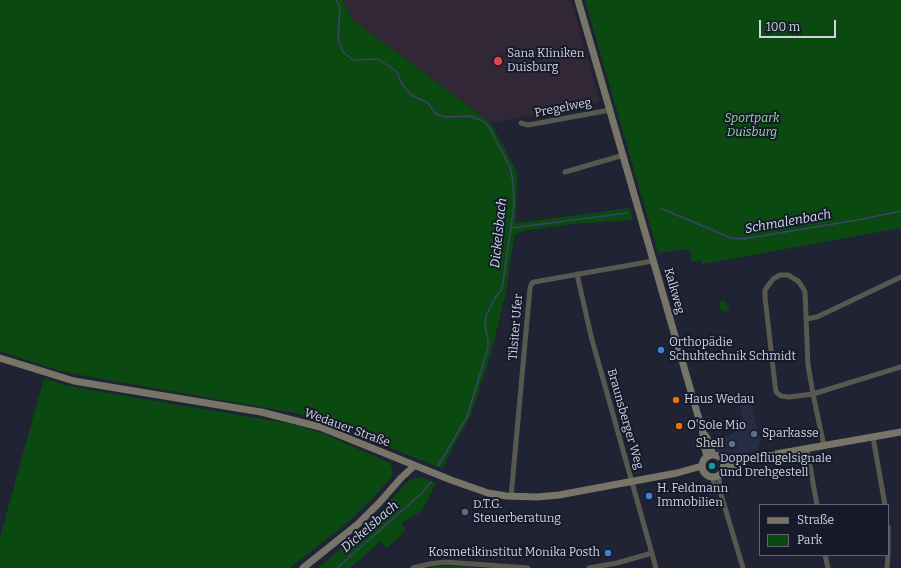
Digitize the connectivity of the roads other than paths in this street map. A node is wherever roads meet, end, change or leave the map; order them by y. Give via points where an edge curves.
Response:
1 (578, 0) edge
2 (610, 110) junction
3 (521, 123) dead end
4 (624, 155) junction
5 (565, 172) dead end
6 (654, 261) junction
7 (577, 274) junction
8 (901, 277) edge
9 (806, 319) junction
10 (0, 358) edge
11 (901, 367) edge
12 (813, 394) junction
13 (901, 432) edge
14 (873, 437) junction
15 (824, 446) junction
16 (807, 449) junction
17 (710, 456) junction
18 (723, 464) junction
19 (414, 466) junction
20 (702, 468) junction
21 (715, 476) junction
22 (633, 482) junction
23 (511, 497) junction
24 (817, 504) edge
25 (885, 504) edge
26 (652, 553) junction
27 (825, 556) edge
28 (888, 556) edge
29 (481, 566) edge
30 (303, 568) edge
31 (413, 568) edge
32 (528, 568) edge
33 (589, 568) edge
34 (656, 568) edge
35 (743, 568) edge
36 (828, 568) edge
37 (887, 568) edge

1 - 2 street, Kalkweg
2 - 3 street, Pregelweg via 528,125
2 - 4 street, Kalkweg
4 - 5 street
4 - 6 street, Kalkweg
6 - 7 street, Tilsiter Ufer
6 - 17 street, Kalkweg via 703,433 703,442
7 - 22 street, Braunsberger Weg via 590,334
7 - 23 street, Tilsiter Ufer via 534,282 530,288
8 - 9 street via 817,317
9 - 12 street via 808,365
9 - 12 street via 805,292 801,283 788,275 772,279 765,290 765,297 776,392 789,397
10 - 19 street, Wedauer Straße via 74,381 288,418 353,439
11 - 12 street
12 - 15 street
13 - 14 street
14 - 15 street
14 - 25 street
15 - 16 street
16 - 18 street via 742,460 737,464
16 - 24 street
17 - 18 street via 718,457
17 - 20 street via 703,460
18 - 21 street
19 - 23 street, Wedauer Straße via 488,493
19 - 30 street via 358,524
20 - 21 street via 707,476
20 - 22 street, Wedauer Straße
21 - 35 street via 716,488 720,491
22 - 23 street, Wedauer Straße via 555,495
22 - 26 street, Braunsberger Weg
26 - 33 street
26 - 34 street, Braunsberger Weg
27 - 36 street
28 - 37 street
29 - 31 street via 445,562
29 - 32 street

